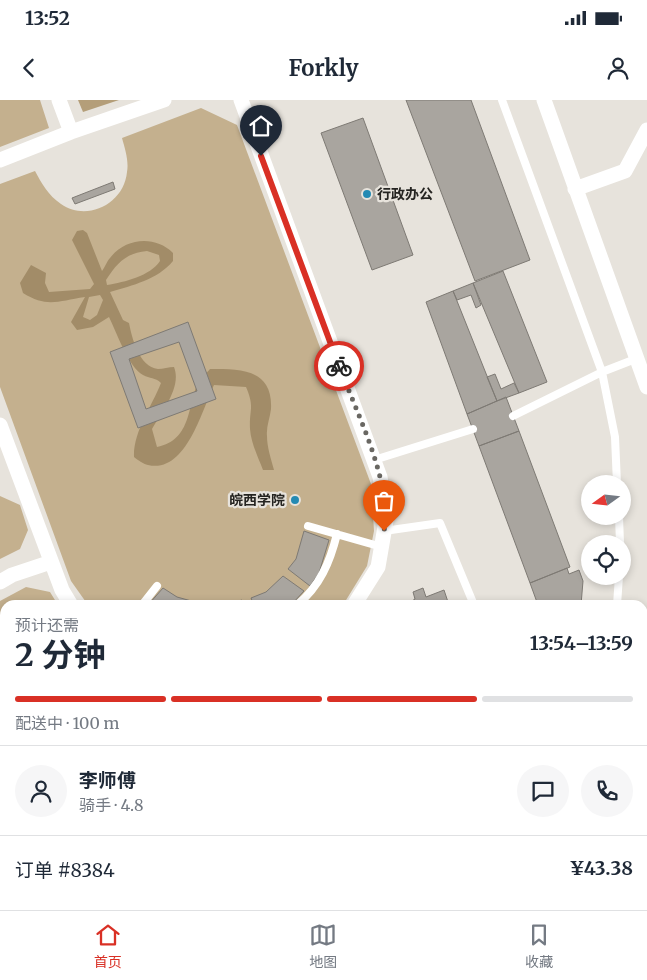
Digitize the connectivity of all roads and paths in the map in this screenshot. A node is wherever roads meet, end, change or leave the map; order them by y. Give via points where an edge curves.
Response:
1 (59, 100) edge
2 (164, 100) edge
3 (241, 100) edge
4 (502, 100) edge
5 (544, 100) edge
6 (647, 130) edge
7 (71, 132) junction
8 (0, 160) edge
9 (576, 189) junction
10 (638, 358) junction
11 (602, 372) junction
12 (647, 387) edge
13 (513, 416) dead end
14 (0, 425) edge
15 (473, 429) dead end
16 (374, 460) junction
17 (617, 475) edge
18 (308, 526) dead end
19 (384, 531) junction
20 (336, 534) junction
21 (382, 547) junction
22 (51, 562) junction
23 (0, 582) edge
24 (618, 585) edge
25 (157, 586) dead end
26 (67, 600) edge
27 (146, 600) edge
28 (301, 600) edge
29 (357, 600) edge
30 (472, 600) edge
31 (617, 600) edge

1 - 7 street
2 - 7 street
3 - 16 street
4 - 11 lane
5 - 9 street
6 - 9 street via 625,171
7 - 8 street
9 - 10 street
10 - 11 lane
10 - 12 street
11 - 13 lane
11 - 17 lane via 615,437
14 - 22 street
15 - 16 lane
16 - 19 street via 387,515
18 - 20 lane
19 - 21 street
19 - 30 lane via 440,522
20 - 21 lane
20 - 28 lane via 331,557 321,578
21 - 29 street via 378,567
22 - 23 street
22 - 26 street
24 - 31 lane
25 - 27 lane

